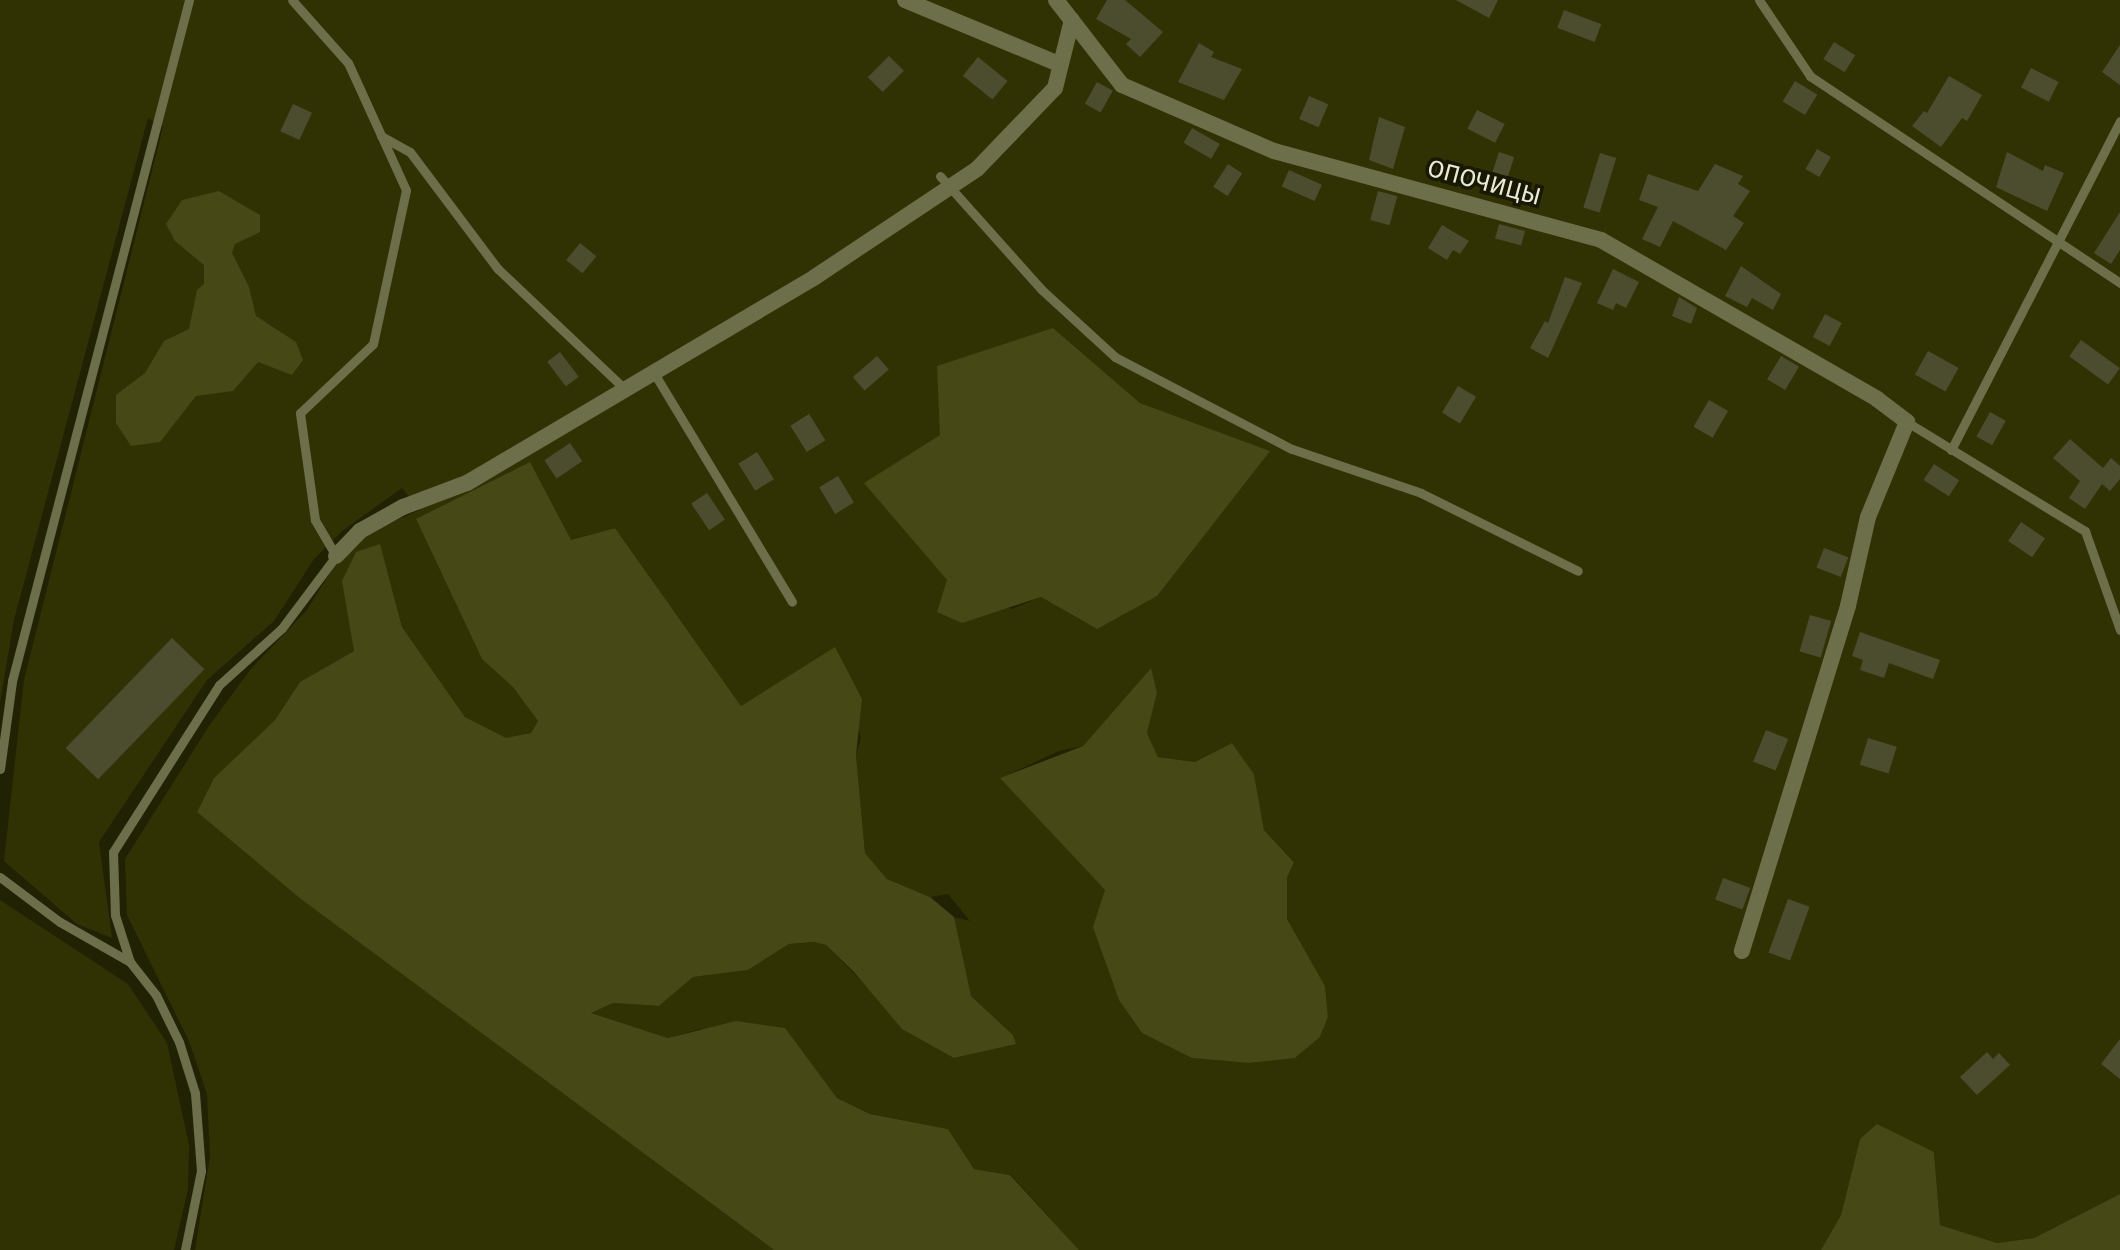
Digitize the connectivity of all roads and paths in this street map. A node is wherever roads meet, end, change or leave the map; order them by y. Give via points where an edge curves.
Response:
1 (189, 0) edge
2 (292, 0) edge
3 (905, 0) edge
4 (1056, 0) edge
5 (1759, 0) edge
6 (1072, 20) junction
7 (1059, 64) junction
8 (2120, 121) edge
9 (381, 136) junction
10 (945, 181) junction
11 (2063, 241) junction
12 (2120, 283) edge
13 (654, 373) junction
14 (626, 390) junction
15 (1907, 422) junction
16 (1951, 450) junction
17 (336, 556) junction
18 (1578, 571) dead end
19 (792, 602) dead end
20 (2120, 630) edge
21 (0, 769) edge
22 (0, 877) edge
23 (1742, 951) dead end
24 (130, 962) junction
25 (185, 1250) edge

1 - 21 lane via 12,681
2 - 9 lane via 348,63
3 - 7 street
4 - 6 street, ОПОЧИЦЫ
5 - 11 lane via 1810,76
6 - 7 street
6 - 15 street, ОПОЧИЦЫ via 1122,85 1274,151 1601,240 1877,399
7 - 10 street via 1055,88 1020,127
8 - 11 lane
9 - 14 lane via 410,152 498,269
9 - 17 lane via 406,190 373,344 300,413 315,520
10 - 13 street via 815,277
10 - 18 lane via 1042,290 1115,357 1292,449 1421,493
11 - 12 lane
11 - 16 lane
13 - 14 street
13 - 19 lane
14 - 17 street via 467,483 403,507 360,531
15 - 16 lane
15 - 23 street via 1868,517 1848,606
16 - 20 lane via 2085,531
17 - 24 lane via 282,628 219,685 113,852 115,915
22 - 24 lane via 60,922
24 - 25 lane via 168,1018 195,1093 201,1171

